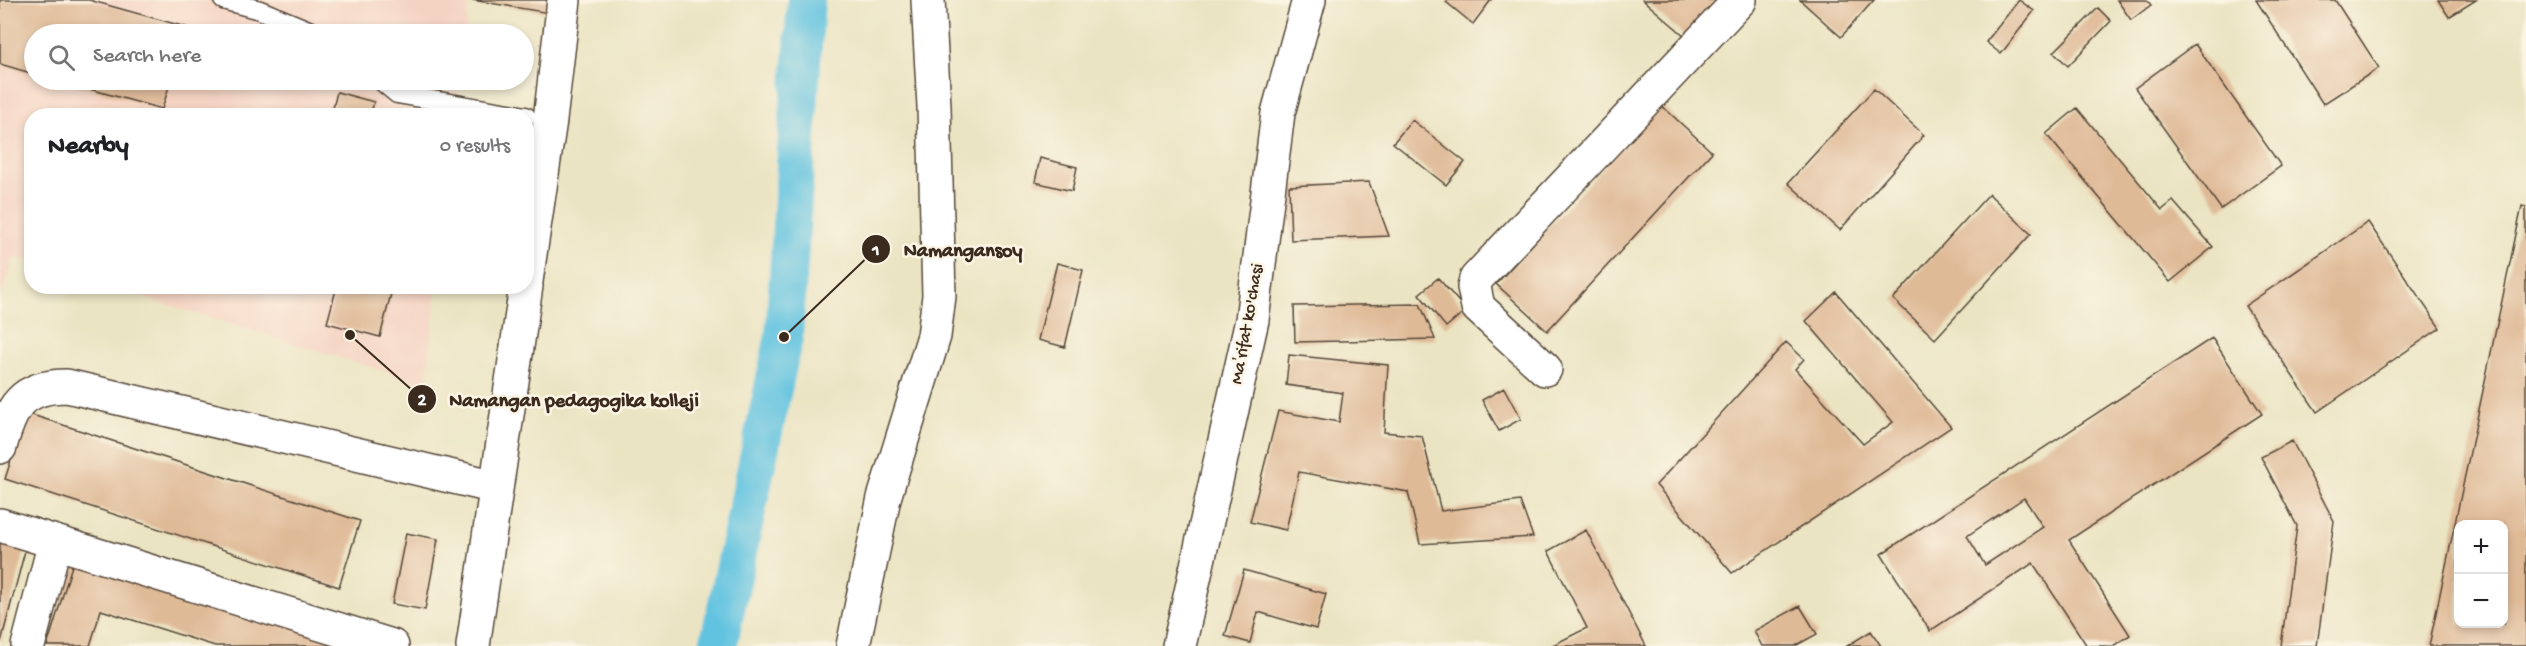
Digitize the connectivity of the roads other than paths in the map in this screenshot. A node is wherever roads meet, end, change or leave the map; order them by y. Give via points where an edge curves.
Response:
1 (223, 0) edge
2 (564, 0) edge
3 (928, 0) edge
4 (1309, 0) edge
5 (1740, 0) edge
6 (294, 24) edge
7 (392, 90) edge
8 (480, 108) edge
9 (534, 117) edge
10 (525, 294) edge
11 (1545, 369) dead end
12 (0, 447) edge
13 (496, 487) junction
14 (0, 525) edge
15 (55, 542) junction
16 (28, 646) edge
17 (392, 646) edge
18 (473, 646) edge
19 (853, 646) edge
20 (1179, 646) edge

1 - 6 lane
2 - 9 street
3 - 19 street via 939,296 934,336 884,498
4 - 20 street, Maʼrifat ko'chasi via 1278,113 1252,320
5 - 11 street via 1476,279 1479,307
7 - 8 lane
10 - 13 street
12 - 13 street via 7,420 29,393 48,386 67,386
13 - 18 street
14 - 15 street
15 - 16 street
15 - 17 street

